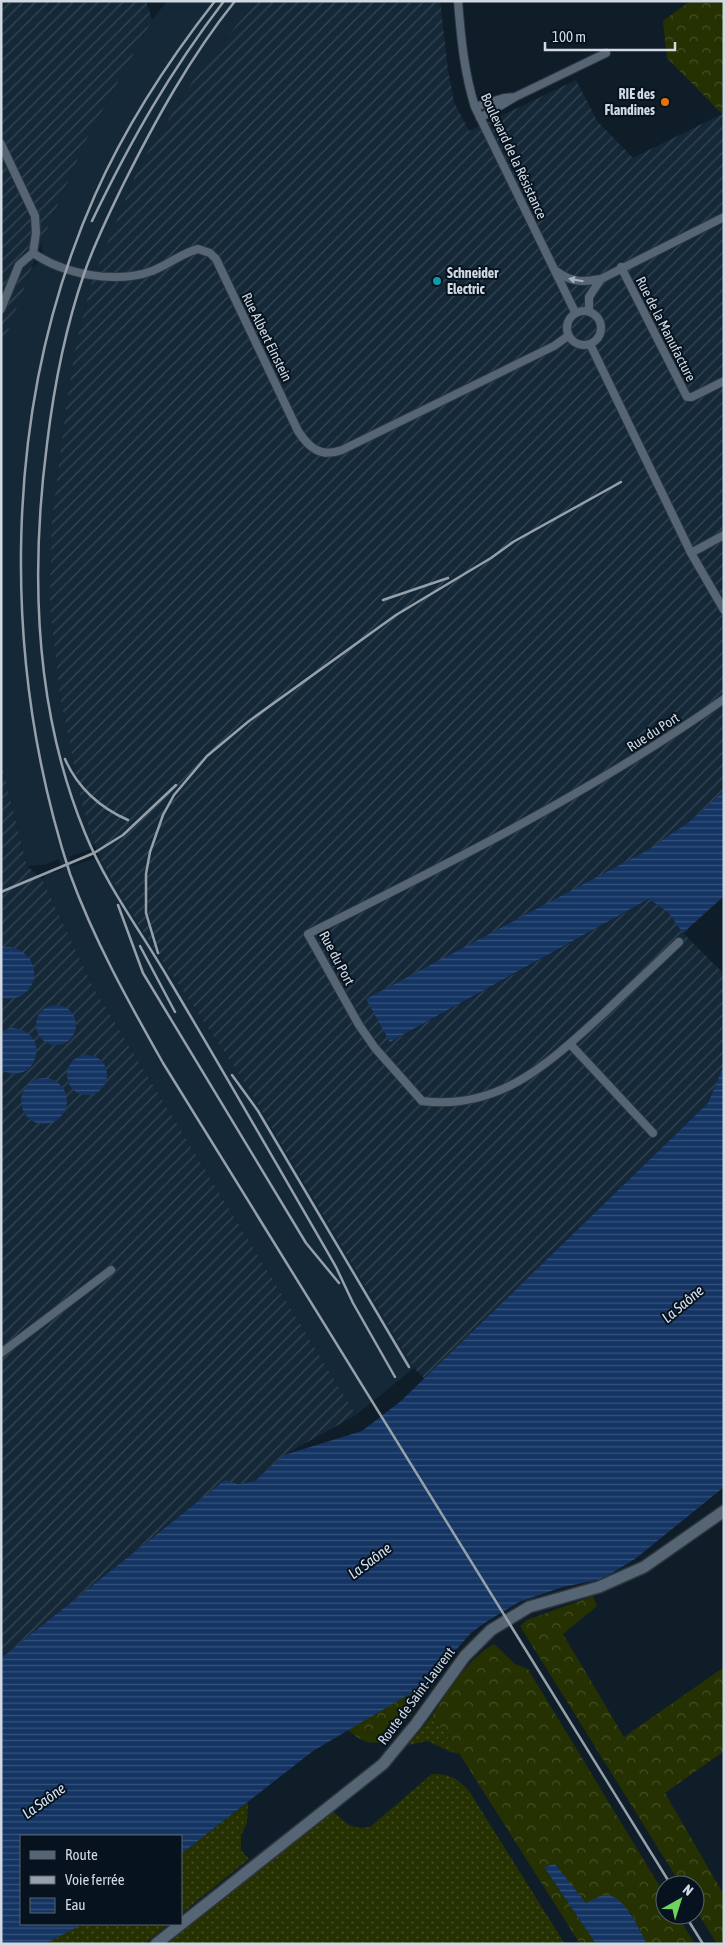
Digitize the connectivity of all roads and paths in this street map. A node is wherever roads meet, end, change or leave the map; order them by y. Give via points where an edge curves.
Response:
1 (458, 1) edge
2 (606, 54) dead end
3 (515, 97) junction
4 (475, 107) junction
5 (480, 118) junction
6 (1, 144) edge
7 (724, 217) edge
8 (33, 253) junction
9 (621, 267) junction
10 (554, 269) junction
11 (601, 279) junction
12 (1, 309) edge
13 (589, 311) junction
14 (575, 312) junction
15 (568, 336) junction
16 (590, 344) junction
17 (724, 381) edge
18 (724, 535) edge
19 (691, 552) junction
20 (724, 610) edge
21 (724, 699) edge
22 (679, 942) dead end
23 (570, 1044) junction
24 (653, 1133) dead end
25 (111, 1270) dead end
26 (1, 1353) edge
27 (724, 1511) edge
28 (182, 1923) edge
29 (180, 1925) edge
30 (156, 1944) edge

1 - 4 street, Boulevard de la Résistance via 462,55
2 - 3 street
3 - 4 street
3 - 5 street
4 - 5 street, Boulevard de la Résistance
5 - 10 street, Boulevard de la Résistance
6 - 8 street via 34,216
7 - 9 street
8 - 12 street via 18,265
8 - 15 street, Rue Albert Einstein via 89,276 109,278 152,271 198,249 210,253 216,259 298,431 308,446 321,453 332,454 342,450 554,346
9 - 11 street
9 - 17 street, Rue de la Manufacture via 687,397
11 -> 10 street via 579,282
10 - 14 street, Boulevard de la Résistance
11 - 13 street via 589,297
13 - 14 street
13 - 16 street via 598,318 601,328 597,339
14 - 15 street via 568,320
15 - 16 street via 576,344
16 - 19 street
18 - 19 street
19 - 20 street
21 - 23 street, Rue du Port via 643,754 555,805 308,934 359,1025 375,1048 422,1100 458,1103 490,1094 524,1079
22 - 23 street, Rue du Port
23 - 24 street
25 - 26 street
27 - 28 main road, Route de Saint-Laurent via 644,1567 599,1587 529,1607 491,1630 465,1656 416,1724 382,1764
29 - 30 main road, Route de Saint-Laurent

